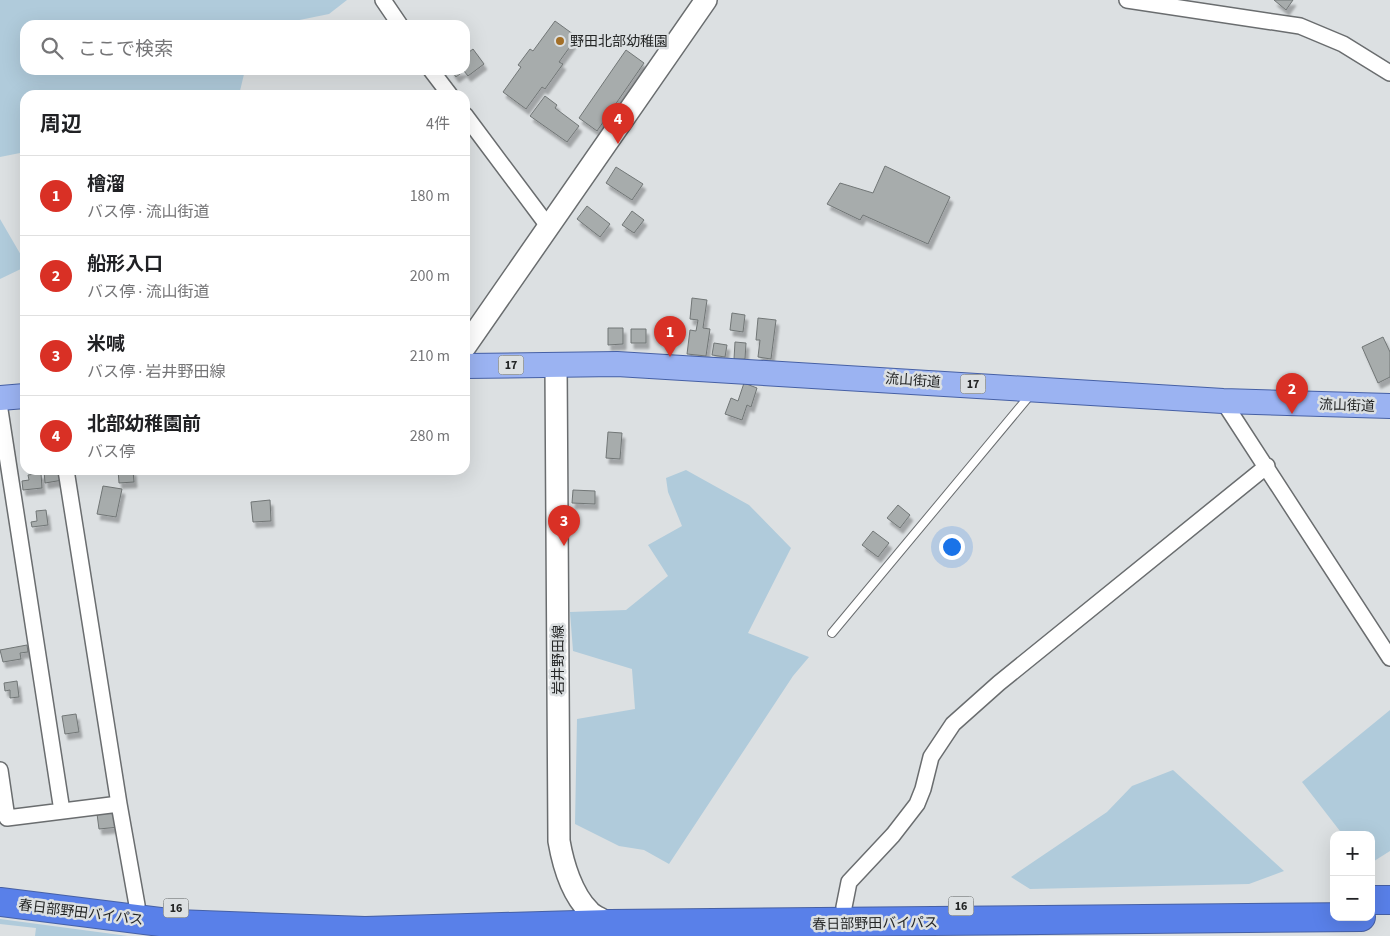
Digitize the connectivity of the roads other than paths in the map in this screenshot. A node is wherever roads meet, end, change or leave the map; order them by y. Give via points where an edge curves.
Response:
1 (383, 0) edge
2 (706, 0) edge
3 (1127, 0) edge
4 (397, 20) edge
5 (1390, 73) edge
6 (435, 75) edge
7 (446, 90) edge
8 (470, 122) edge
9 (548, 226) junction
10 (470, 340) edge
11 (556, 364) junction
12 (470, 366) edge
13 (1036, 388) junction
14 (20, 396) edge
15 (0, 398) edge
16 (1223, 400) junction
17 (1390, 406) edge
18 (0, 410) edge
19 (1266, 466) junction
20 (67, 475) edge
21 (832, 633) dead end
22 (1390, 658) edge
23 (0, 770) edge
24 (119, 804) junction
25 (62, 811) junction
26 (0, 886) edge
27 (1375, 900) edge
28 (1390, 900) edge
29 (1330, 901) edge
30 (0, 902) edge
31 (137, 905) junction
32 (1330, 917) edge
33 (1375, 917) edge
34 (1390, 917) edge
35 (846, 922) edge
36 (604, 924) edge

1 - 4 street
2 - 9 main road
3 - 5 street via 1300,26 1343,44
6 - 7 street
8 - 9 street
9 - 10 main road
11 - 12 main road, 流山街道 / 17
11 - 13 main road, 流山街道 / 17 via 678,367
11 - 36 main road, 岩井野田線 via 558,821 562,858 572,881
13 - 16 main road, 流山街道 / 17
13 - 21 lane
14 - 15 main road
16 - 17 main road, 流山街道 / 17
16 - 19 street
18 - 25 street
19 - 22 street
19 - 35 street via 953,724 931,757 917,804 849,882
20 - 24 street
23 - 25 street via 8,818
24 - 25 street
24 - 31 street
26 - 31 highway, 春日部野田バイパス / 16
27 - 28 highway
29 - 35 highway, 春日部野田バイパス / 16
30 - 36 highway, 春日部野田バイパス / 16 via 176,924 365,930
31 - 36 highway, 春日部野田バイパス / 16 via 221,912 404,914
32 - 35 highway, 春日部野田バイパス / 16
33 - 34 highway
35 - 36 highway, 春日部野田バイパス / 16

